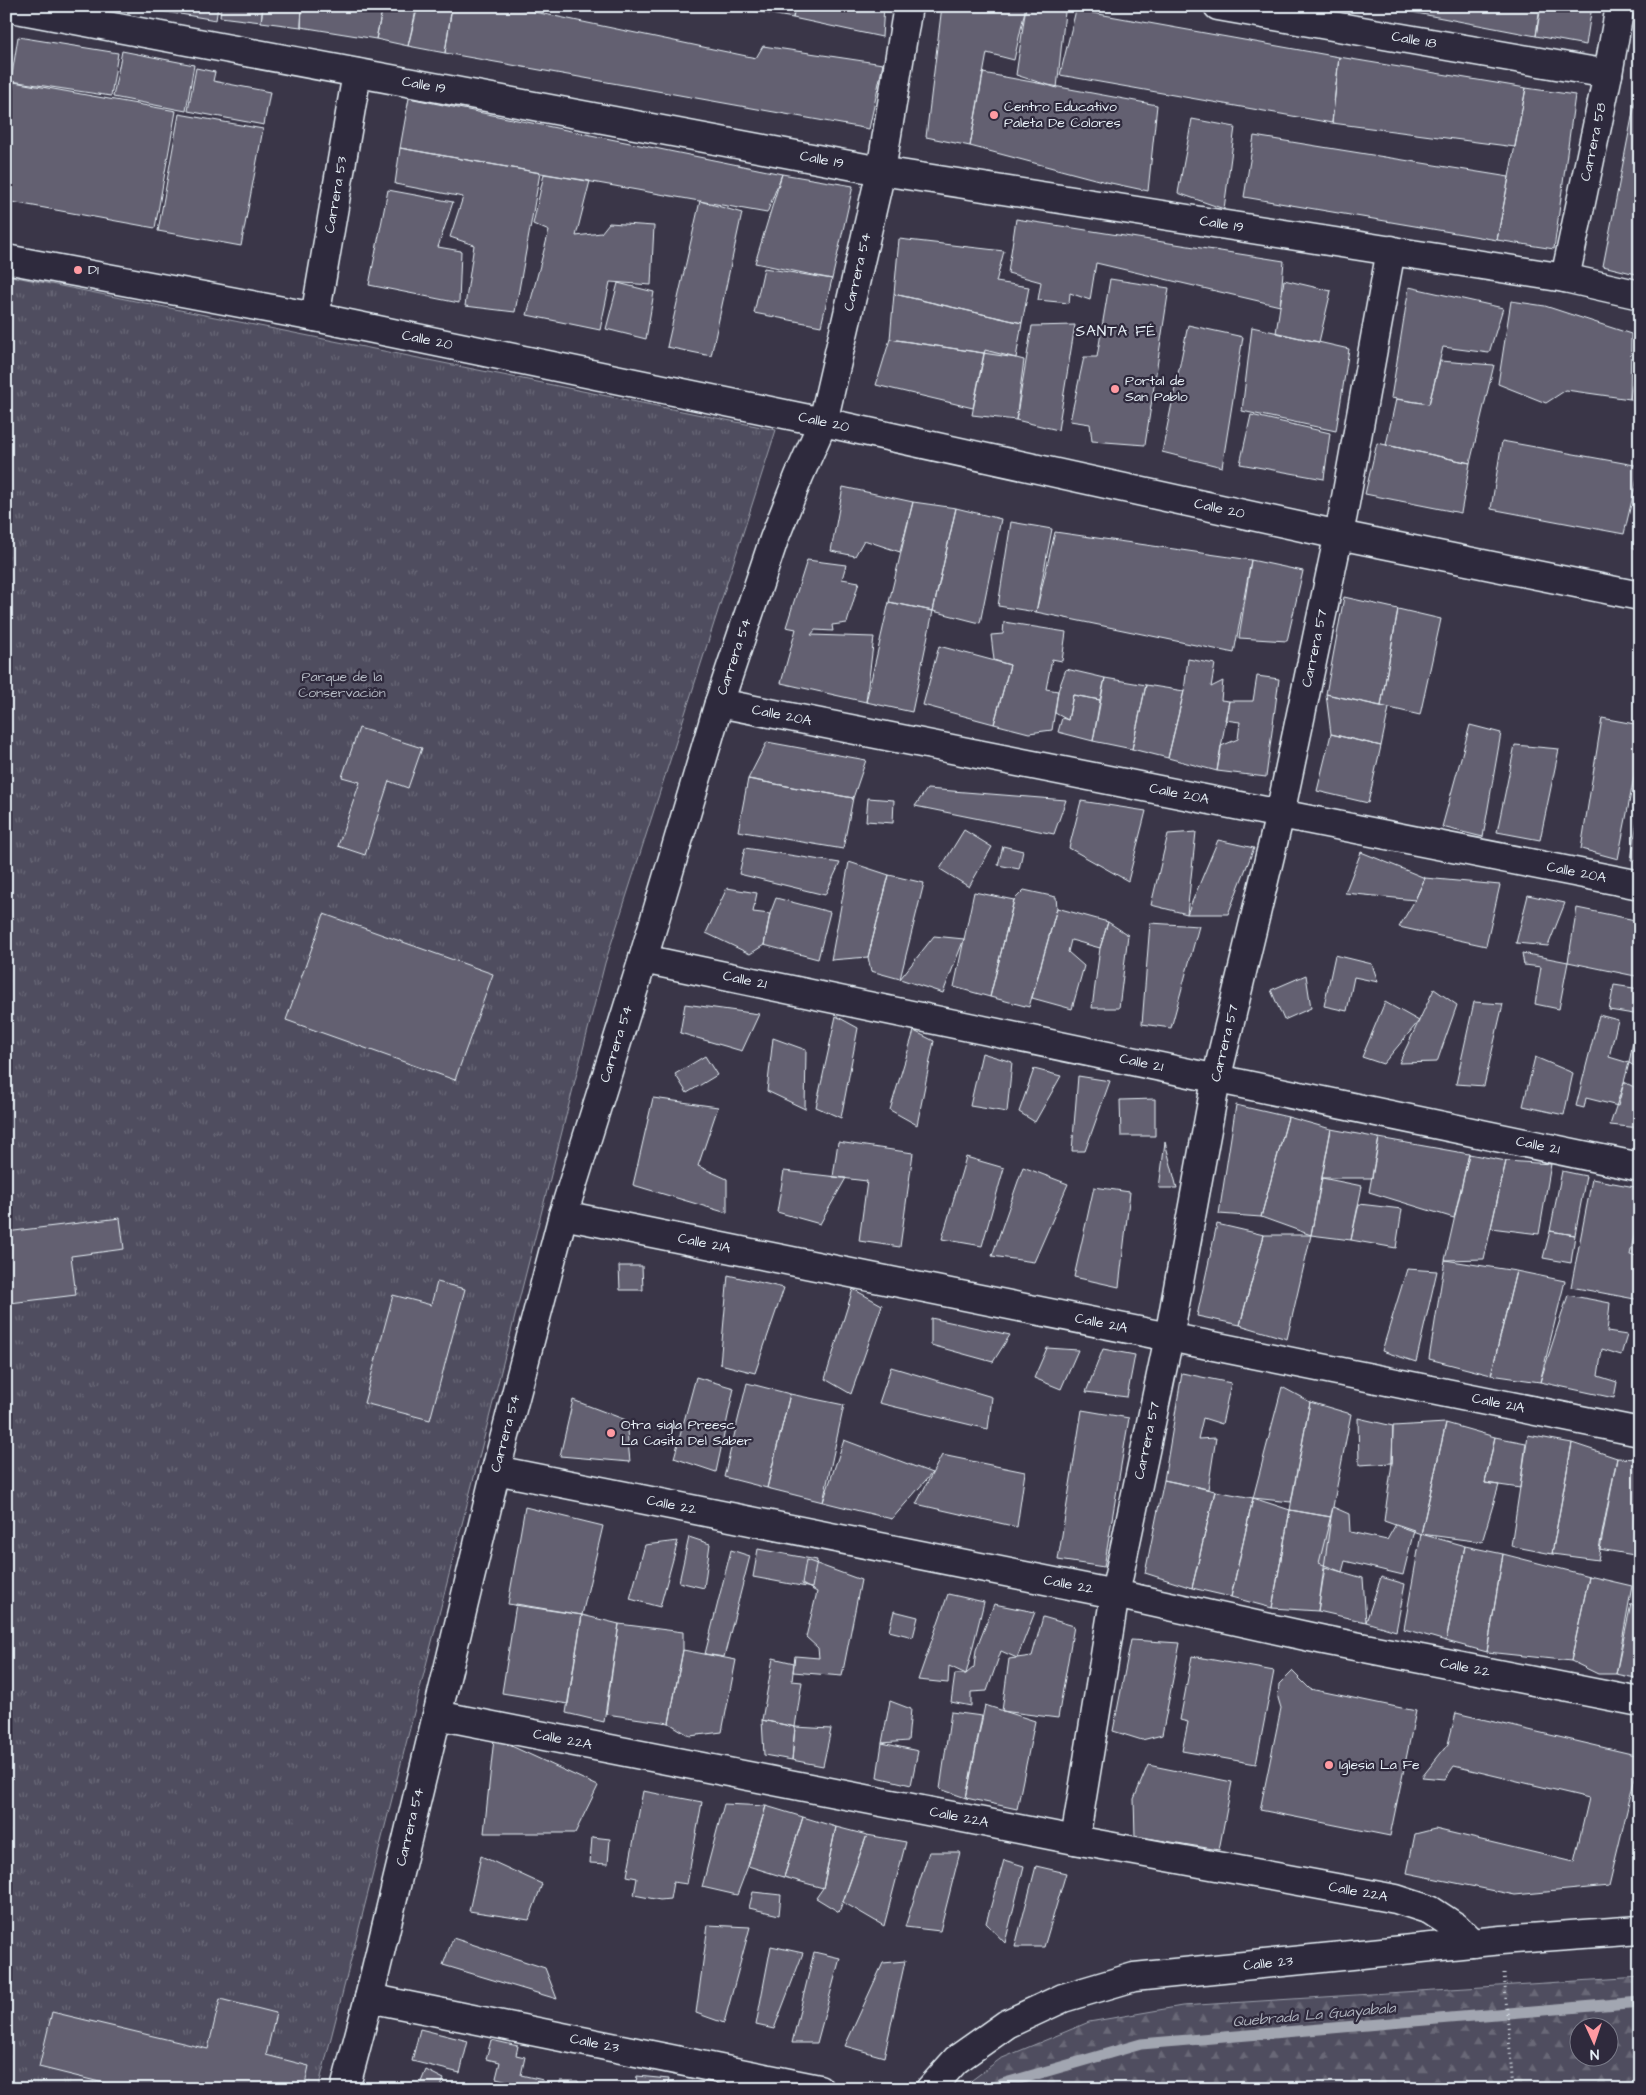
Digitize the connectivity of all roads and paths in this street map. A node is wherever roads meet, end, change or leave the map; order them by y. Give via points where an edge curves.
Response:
1 (908, 6) edge
2 (1218, 6) edge
3 (6, 7) edge
4 (50, 11) edge
5 (1625, 20) edge
6 (357, 73) junction
7 (1608, 74) junction
8 (881, 171) junction
9 (1391, 250) junction
10 (6, 259) edge
11 (1565, 278) junction
12 (1640, 296) edge
13 (315, 318) junction
14 (823, 422) junction
15 (1339, 535) junction
16 (1640, 596) edge
17 (719, 703) junction
18 (1280, 814) junction
19 (1640, 885) edge
20 (643, 959) junction
21 (1216, 1080) junction
22 (1640, 1167) edge
23 (563, 1215) junction
24 (1169, 1337) junction
25 (1640, 1432) edge
26 (496, 1470) junction
27 (1115, 1594) junction
28 (1640, 1702) edge
29 (437, 1715) junction
30 (1076, 1840) junction
31 (1640, 1930) edge
32 (1472, 1943) junction
33 (1504, 1979) dead end
34 (369, 1998) junction
35 (345, 2089) edge
36 (819, 2089) edge
37 (930, 2089) edge
38 (1513, 2089) edge

1 - 8 street, Carrera 54
2 - 7 street, Calle 18
3 - 4 street, Calle 19
4 - 6 street, Calle 19
5 - 7 street, Carrera 58
6 - 8 street, Calle 19
6 - 13 street, Carrera 53
7 - 11 street, Carrera 58
8 - 9 street, Calle 19
8 - 14 street, Carrera 54
9 - 11 street, Calle 19
9 - 15 street, Carrera 57
10 - 13 street, Calle 20
11 - 12 street, Calle 19
13 - 14 street, Calle 20
14 - 15 street, Calle 20
14 - 17 street, Carrera 54 via 774,539
15 - 16 street, Calle 20
15 - 18 street, Carrera 57
17 - 18 street, Calle 20A
17 - 20 street, Carrera 54
18 - 19 street, Calle 20A
18 - 21 street, Carrera 57
20 - 21 street, Calle 21
20 - 23 street, Carrera 54
21 - 22 street, Calle 21
21 - 24 street, Carrera 57
23 - 24 street, Calle 21A
23 - 26 street, Carrera 54
24 - 25 street, Calle 21A
24 - 27 street, Carrera 57
26 - 27 street, Calle 22
26 - 29 street, Carrera 54
27 - 28 street, Calle 22 via 1324,1640
27 - 30 street, Carrera 57
29 - 30 street, Calle 22A
29 - 34 street, Carrera 54
30 - 32 street, Calle 22A via 1396,1899 1430,1910 1456,1927
31 - 32 street, Calle 23
32 - 37 street, Calle 23 via 1134,1977 1063,1998 1007,2024 956,2060
33 - 38 path
34 - 35 street, Carrera 54
34 - 36 street, Calle 23

